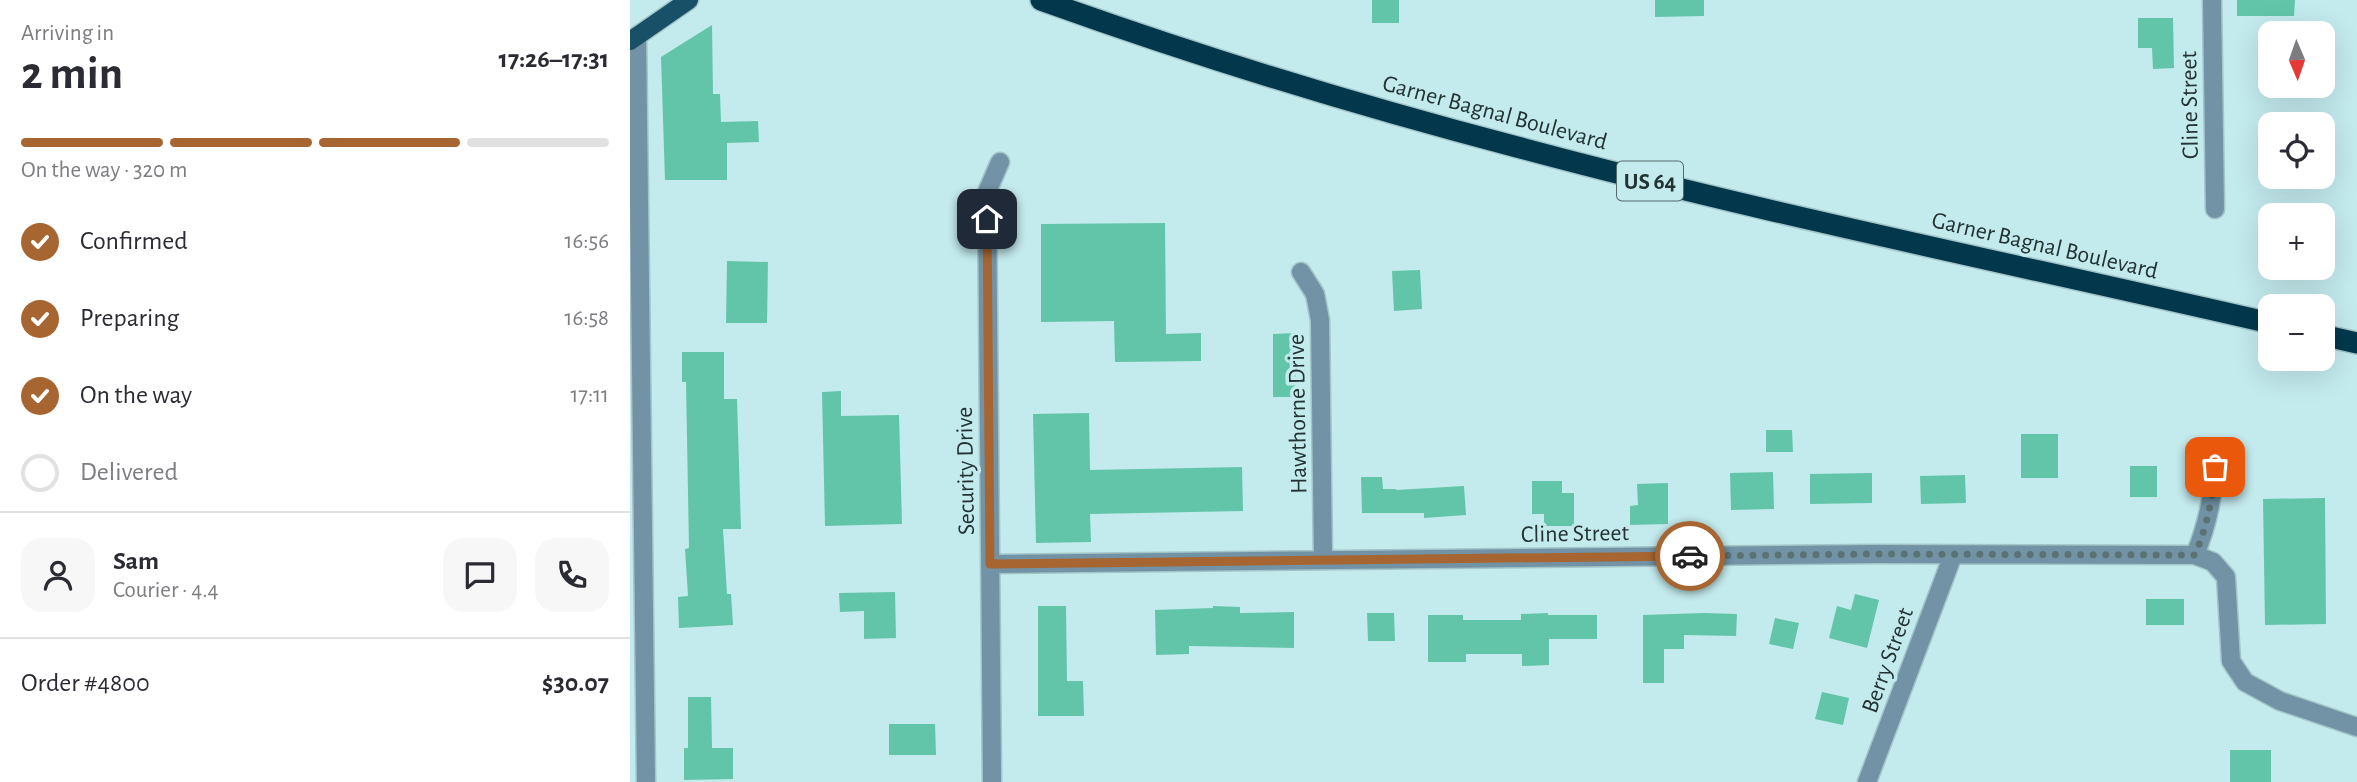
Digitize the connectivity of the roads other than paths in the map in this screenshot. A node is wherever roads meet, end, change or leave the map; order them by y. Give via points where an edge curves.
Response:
1 (689, 0) edge
2 (1041, 0) edge
3 (2212, 0) edge
4 (634, 38) edge
5 (1000, 162) dead end
6 (2214, 209) dead end
7 (1301, 272) dead end
8 (2258, 320) edge
9 (2335, 338) edge
10 (2357, 343) edge
11 (2215, 467) dead end
12 (1953, 555) junction
13 (2195, 555) junction
14 (1323, 560) junction
15 (990, 564) junction
16 (2357, 727) edge
17 (646, 782) edge
18 (992, 782) edge
19 (1867, 782) edge

1 - 4 main road
2 - 8 highway, Garner Bagnal Boulevard / US 64 via 1165,44 1516,147
3 - 6 street, Cline Street
4 - 17 street
5 - 15 street, Security Drive via 987,192
7 - 14 street, Hawthorne Drive via 1315,294 1320,320
9 - 10 highway
11 - 13 street via 2210,513
12 - 13 street, Cline Street
12 - 14 street, Cline Street
12 - 19 street, Berry Street
13 - 16 street via 2213,562 2226,577 2231,661 2245,682 2280,701
14 - 15 street, Cline Street
15 - 18 street, Security Drive

